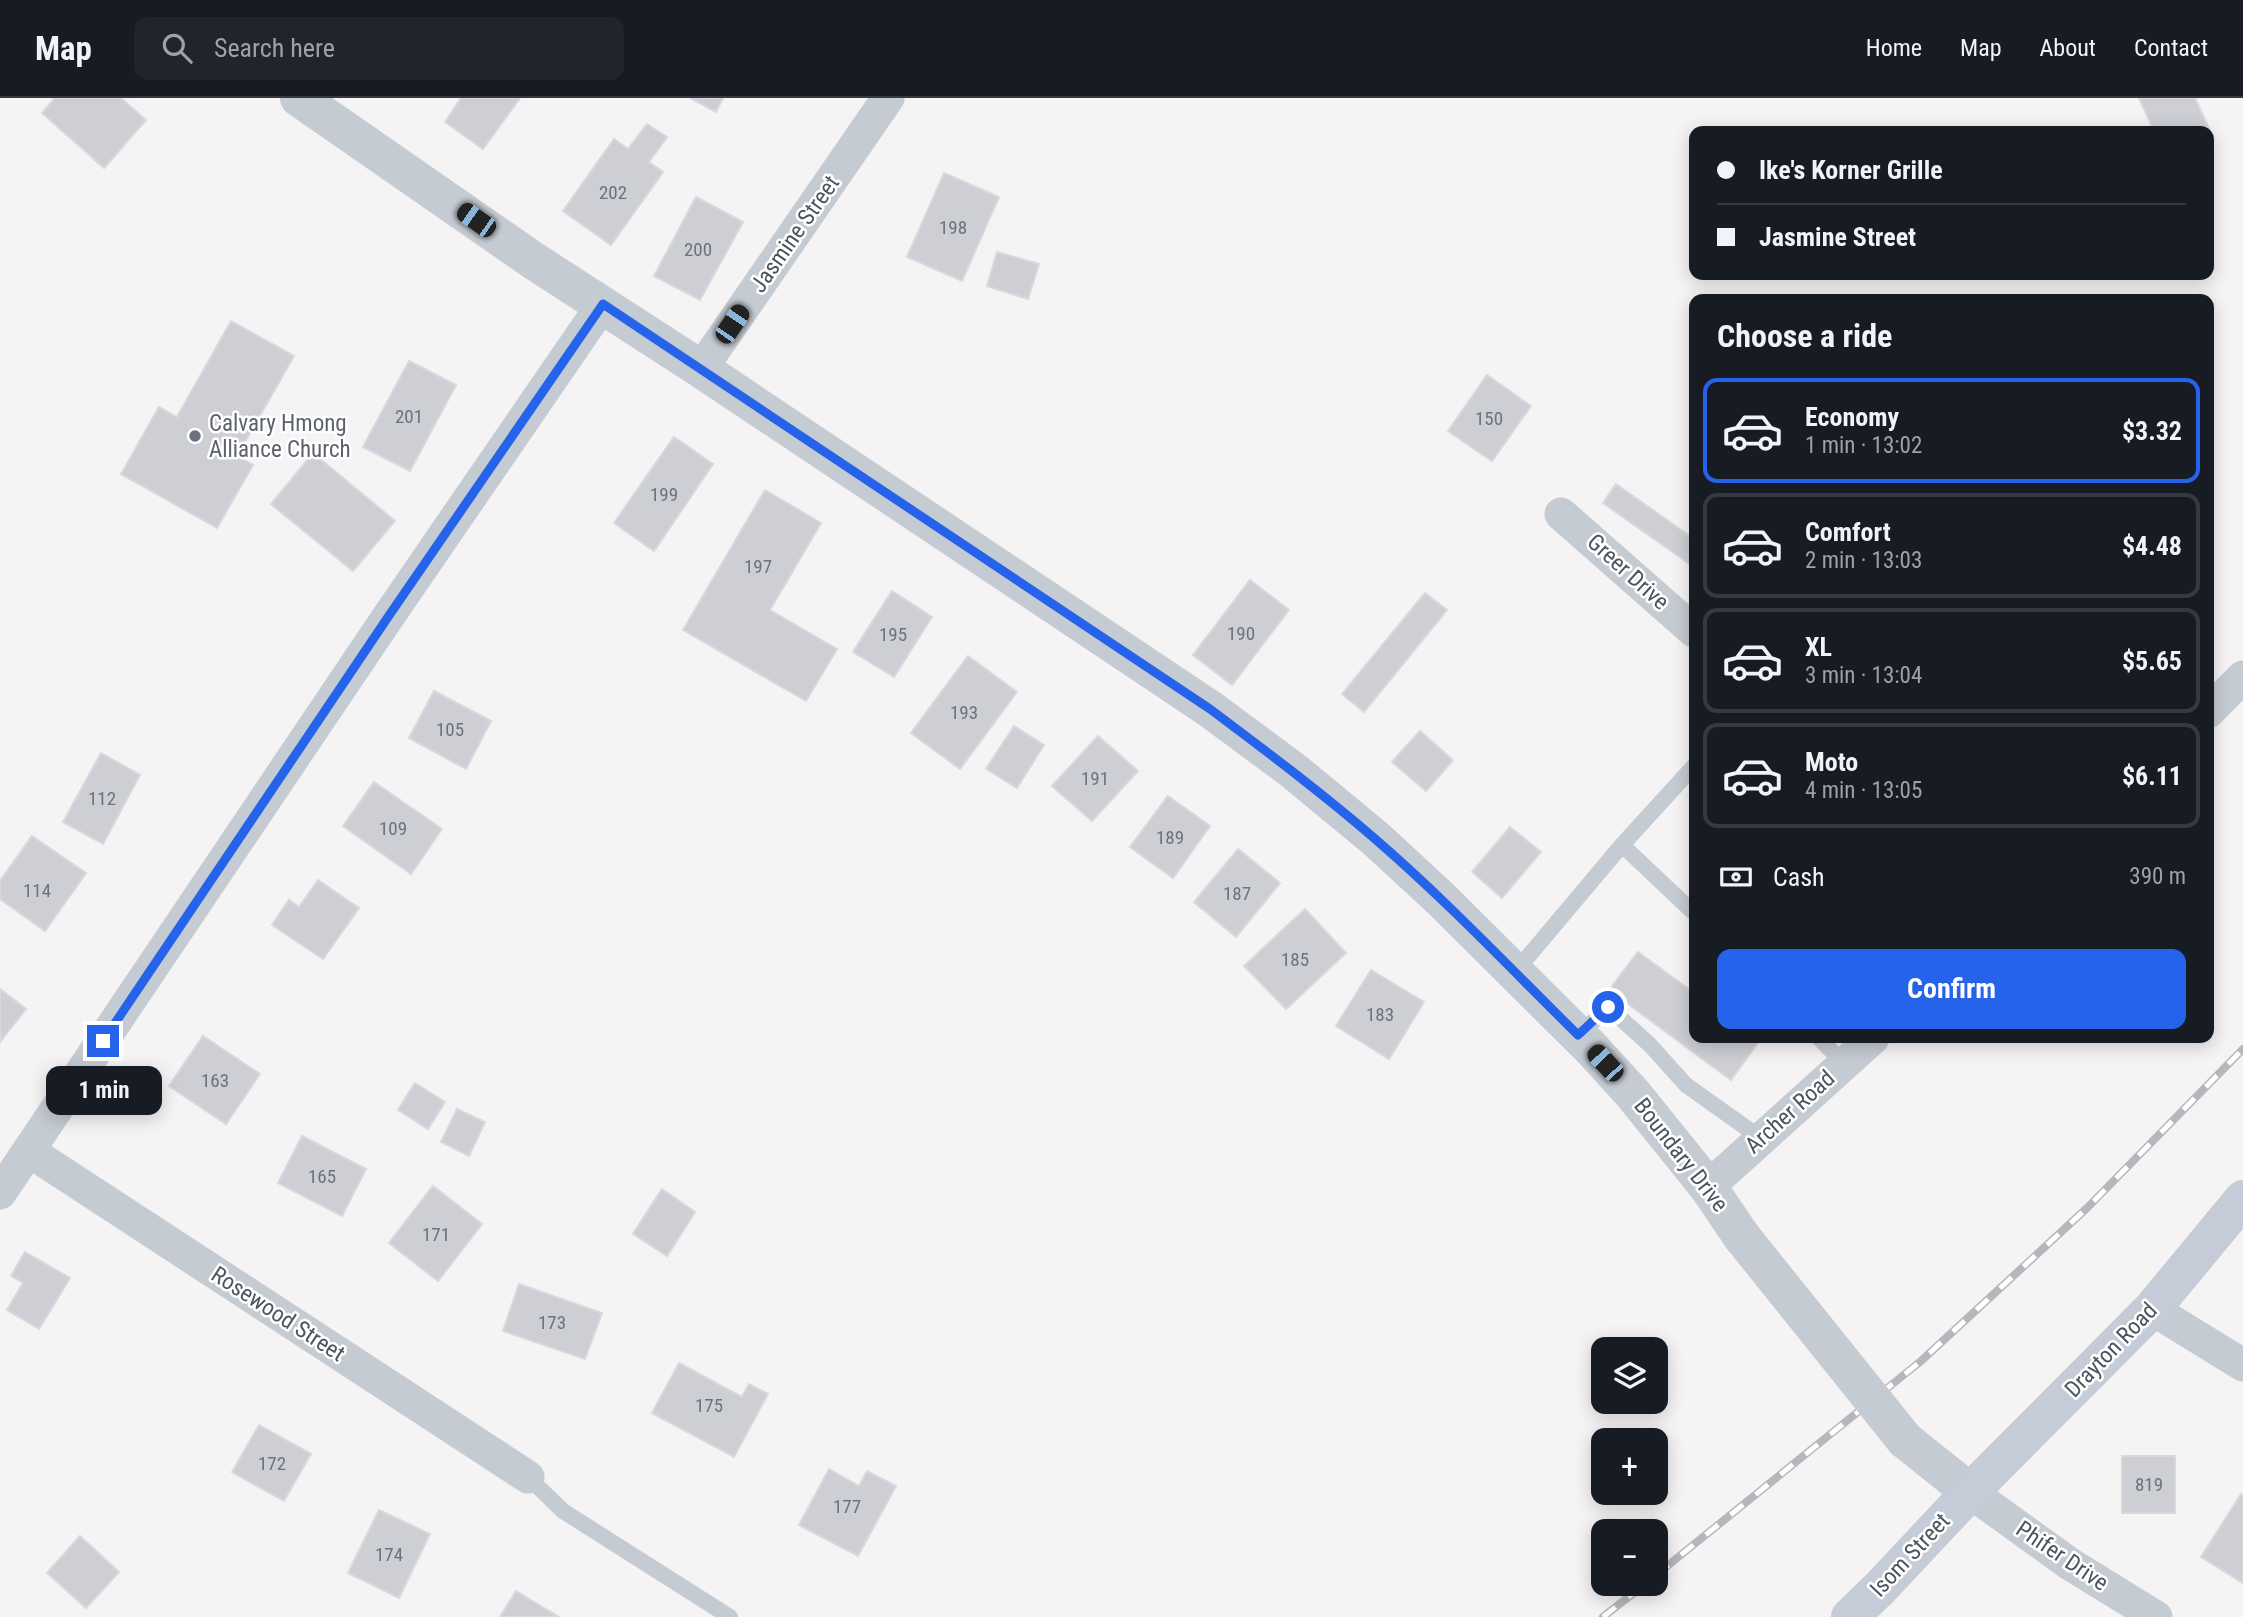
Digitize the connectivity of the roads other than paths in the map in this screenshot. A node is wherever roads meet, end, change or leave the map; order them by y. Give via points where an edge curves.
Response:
1 (299, 98) edge
2 (888, 98) edge
3 (603, 304) junction
4 (701, 369) junction
5 (1561, 514) dead end
6 (1689, 627) edge
7 (2243, 677) edge
8 (2214, 706) edge
9 (1689, 771) edge
10 (1622, 845) junction
11 (1689, 908) edge
12 (1515, 972) junction
13 (1578, 1035) junction
14 (1824, 1043) edge
15 (1867, 1043) edge
16 (1844, 1064) junction
17 (1762, 1139) junction
18 (29, 1152) junction
19 (1708, 1187) junction
20 (0, 1193) edge
21 (2243, 1199) edge
22 (2152, 1309) junction
23 (2243, 1365) edge
24 (528, 1476) joint
25 (1970, 1492) junction
26 (730, 1617) edge
27 (1850, 1617) edge
28 (2156, 1617) edge

1 - 3 street, Boundary Drive
2 - 4 street, Jasmine Street
3 - 4 street, Boundary Drive
3 - 18 street
4 - 12 street, Boundary Drive via 1221,717 1376,839
5 - 6 street, Greer Drive
7 - 8 street
9 - 10 lane
10 - 11 lane
10 - 12 lane
12 - 13 street, Boundary Drive
13 - 17 lane via 1608,1007 1686,1085
13 - 19 street, Boundary Drive
14 - 16 lane
15 - 16 street, Archer Road
16 - 17 street, Archer Road
17 - 19 street, Archer Road
18 - 20 street
18 - 24 street, Rosewood Street
19 - 25 street, Boundary Drive, bridge via 1742,1237 1905,1440
21 - 22 main road, Drayton Road
22 - 23 street
22 - 25 main road, Drayton Road
24 - 26 lane via 563,1511
25 - 27 main road, Isom Street
25 - 28 street, Phifer Drive via 2070,1564

